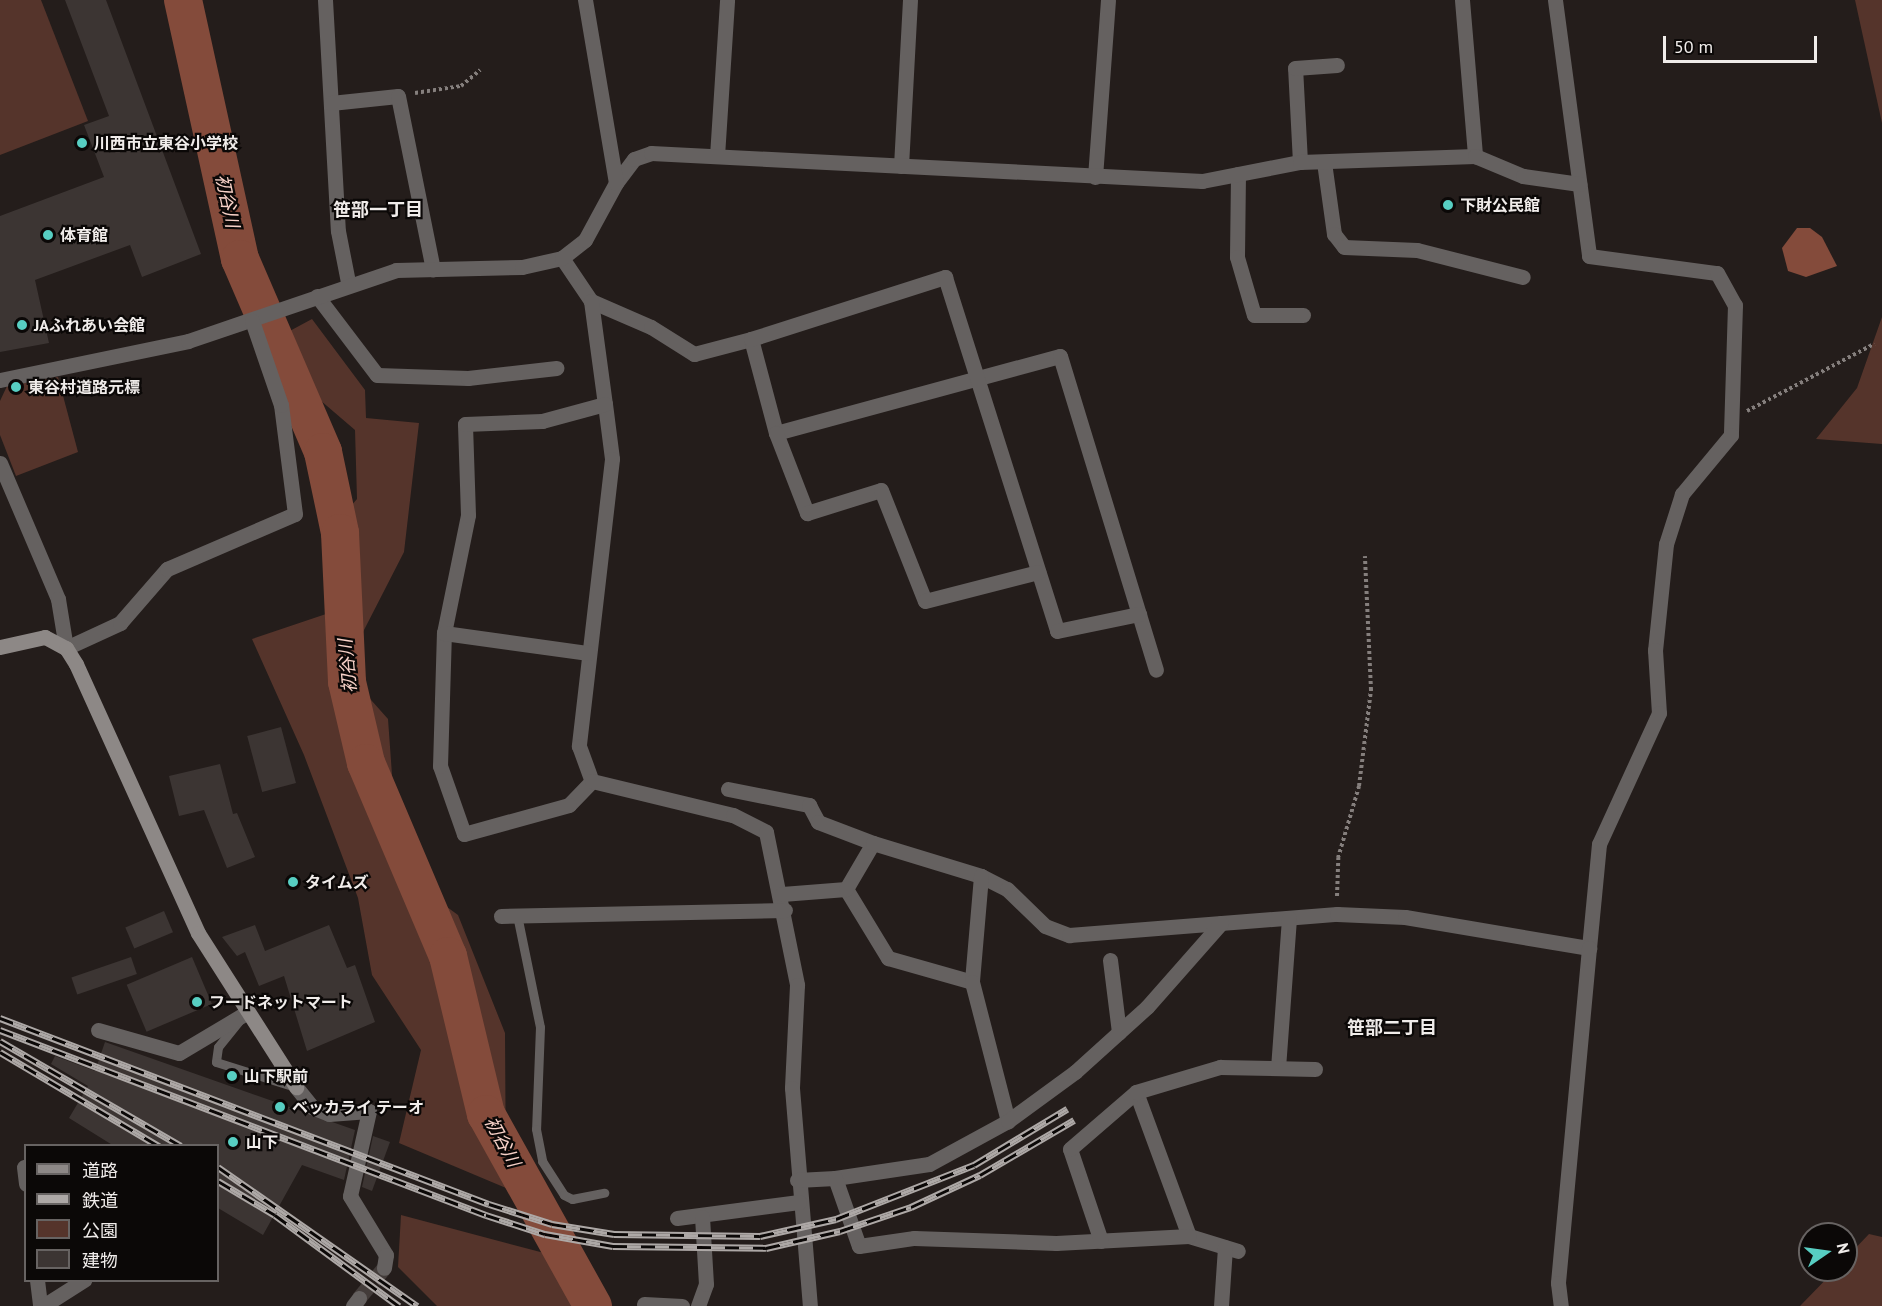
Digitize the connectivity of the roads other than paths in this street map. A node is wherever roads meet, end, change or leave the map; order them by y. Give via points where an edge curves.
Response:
1 (325, 0) edge
2 (585, 0) edge
3 (727, 0) edge
4 (910, 0) edge
5 (1108, 0) edge
6 (1461, 0) edge
7 (1555, 0) edge
8 (1337, 64) dead end
9 (331, 104) junction
10 (717, 156) junction
11 (1475, 156) junction
12 (1300, 162) junction
13 (1324, 162) junction
14 (901, 166) junction
15 (1238, 174) junction
16 (1095, 177) junction
17 (615, 183) junction
18 (1579, 184) junction
19 (562, 258) junction
20 (433, 269) junction
21 (1522, 277) dead end
22 (348, 282) junction
23 (317, 296) junction
24 (591, 302) junction
25 (1303, 315) dead end
26 (252, 321) junction
27 (751, 339) junction
28 (556, 368) dead end
29 (976, 378) junction
30 (0, 381) edge
31 (605, 404) junction
32 (776, 433) junction
33 (0, 463) edge
34 (1038, 572) junction
35 (1139, 614) junction
36 (444, 633) junction
37 (0, 647) edge
38 (66, 648) junction
39 (589, 653) junction
40 (1156, 670) dead end
41 (592, 781) junction
42 (728, 789) dead end
43 (873, 843) junction
44 (981, 876) junction
45 (846, 889) junction
46 (782, 894) junction
47 (786, 910) junction
48 (517, 915) junction
49 (501, 916) dead end
50 (1288, 918) junction
51 (1221, 923) junction
52 (1589, 948) junction
53 (1110, 960) dead end
54 (972, 982) junction
55 (246, 1012) junction
56 (98, 1029) dead end
57 (1119, 1032) junction
58 (1278, 1068) junction
59 (1315, 1069) dead end
60 (296, 1087) junction
61 (1136, 1092) junction
62 (1008, 1122) junction
63 (835, 1178) junction
64 (797, 1180) junction
65 (604, 1193) dead end
66 (799, 1202) junction
67 (702, 1217) junction
68 (677, 1218) dead end
69 (1189, 1236) junction
70 (1101, 1241) junction
71 (384, 1268) dead end
72 (37, 1282) edge
73 (82, 1282) edge
74 (644, 1304) dead end
75 (41, 1306) edge
76 (682, 1306) edge
77 (698, 1306) edge
78 (810, 1306) edge
79 (1221, 1306) edge
80 (1561, 1306) edge

1 - 9 street
2 - 17 street
3 - 10 street
4 - 14 street
5 - 16 street
6 - 11 street
7 - 18 street
8 - 12 street via 1295,68
9 - 20 street via 398,96
9 - 22 street via 338,231
10 - 14 street
10 - 17 street via 651,153 634,159
11 - 13 street
11 - 18 street via 1523,176
12 - 13 street
12 - 15 street
13 - 21 street via 1334,234 1344,247 1417,250
14 - 16 street
15 - 16 street via 1202,181
15 - 25 street via 1237,256 1254,315
17 - 19 street via 585,240
18 - 52 street via 1589,256 1718,273 1735,305 1731,435 1682,494 1666,543 1655,650 1659,713 1599,843
19 - 20 street via 522,267
19 - 24 street
20 - 22 street via 396,270
22 - 23 street
23 - 26 street
23 - 28 street via 377,375 468,378
24 - 27 street via 651,327 694,354
24 - 31 street
26 - 30 street via 126,357
26 - 38 street via 281,405 296,514 167,569 120,623
27 - 29 street via 945,277
27 - 32 street
29 - 32 street
29 - 34 street
29 - 35 street via 1060,356
31 - 36 street via 542,421 465,424 468,515
31 - 39 street via 612,459
32 - 34 street via 807,513 881,490 925,601
33 - 38 street via 58,599
34 - 35 street via 1057,631
35 - 40 street
36 - 39 street
36 - 41 street via 440,766 464,834 569,804
37 - 38 street via 32,636
38 - 55 street via 165,865
39 - 41 street via 579,746
41 - 46 street via 733,815 766,832
42 - 43 street via 809,805 818,822
43 - 44 street
43 - 45 street
44 - 51 street via 1007,888 1045,926 1069,935
44 - 54 street
45 - 46 street
45 - 54 street via 888,958
46 - 47 street
47 - 48 street
47 - 64 street via 797,985 792,1088
48 - 49 street
48 - 65 lane via 540,1027 536,1129 542,1161 564,1195 572,1199
50 - 51 street
50 - 52 street via 1337,914 1405,917
50 - 58 street
51 - 57 street
52 - 80 street via 1558,1283
53 - 57 street
54 - 62 street
55 - 56 street via 179,1053
55 - 60 street
55 - 60 lane via 218,1047 216,1062
57 - 62 street
58 - 59 street
58 - 61 street via 1220,1067
60 - 71 street via 312,1107 329,1114 369,1111 350,1196 386,1255
61 - 69 street
61 - 70 street via 1071,1149
62 - 63 street via 929,1164
63 - 64 street
63 - 70 street via 859,1246 914,1238
64 - 66 street
66 - 67 street
66 - 78 street
67 - 68 street
67 - 77 street via 706,1284
69 - 70 street
69 - 79 street via 1231,1249
72 - 75 street
73 - 75 street
74 - 76 street

